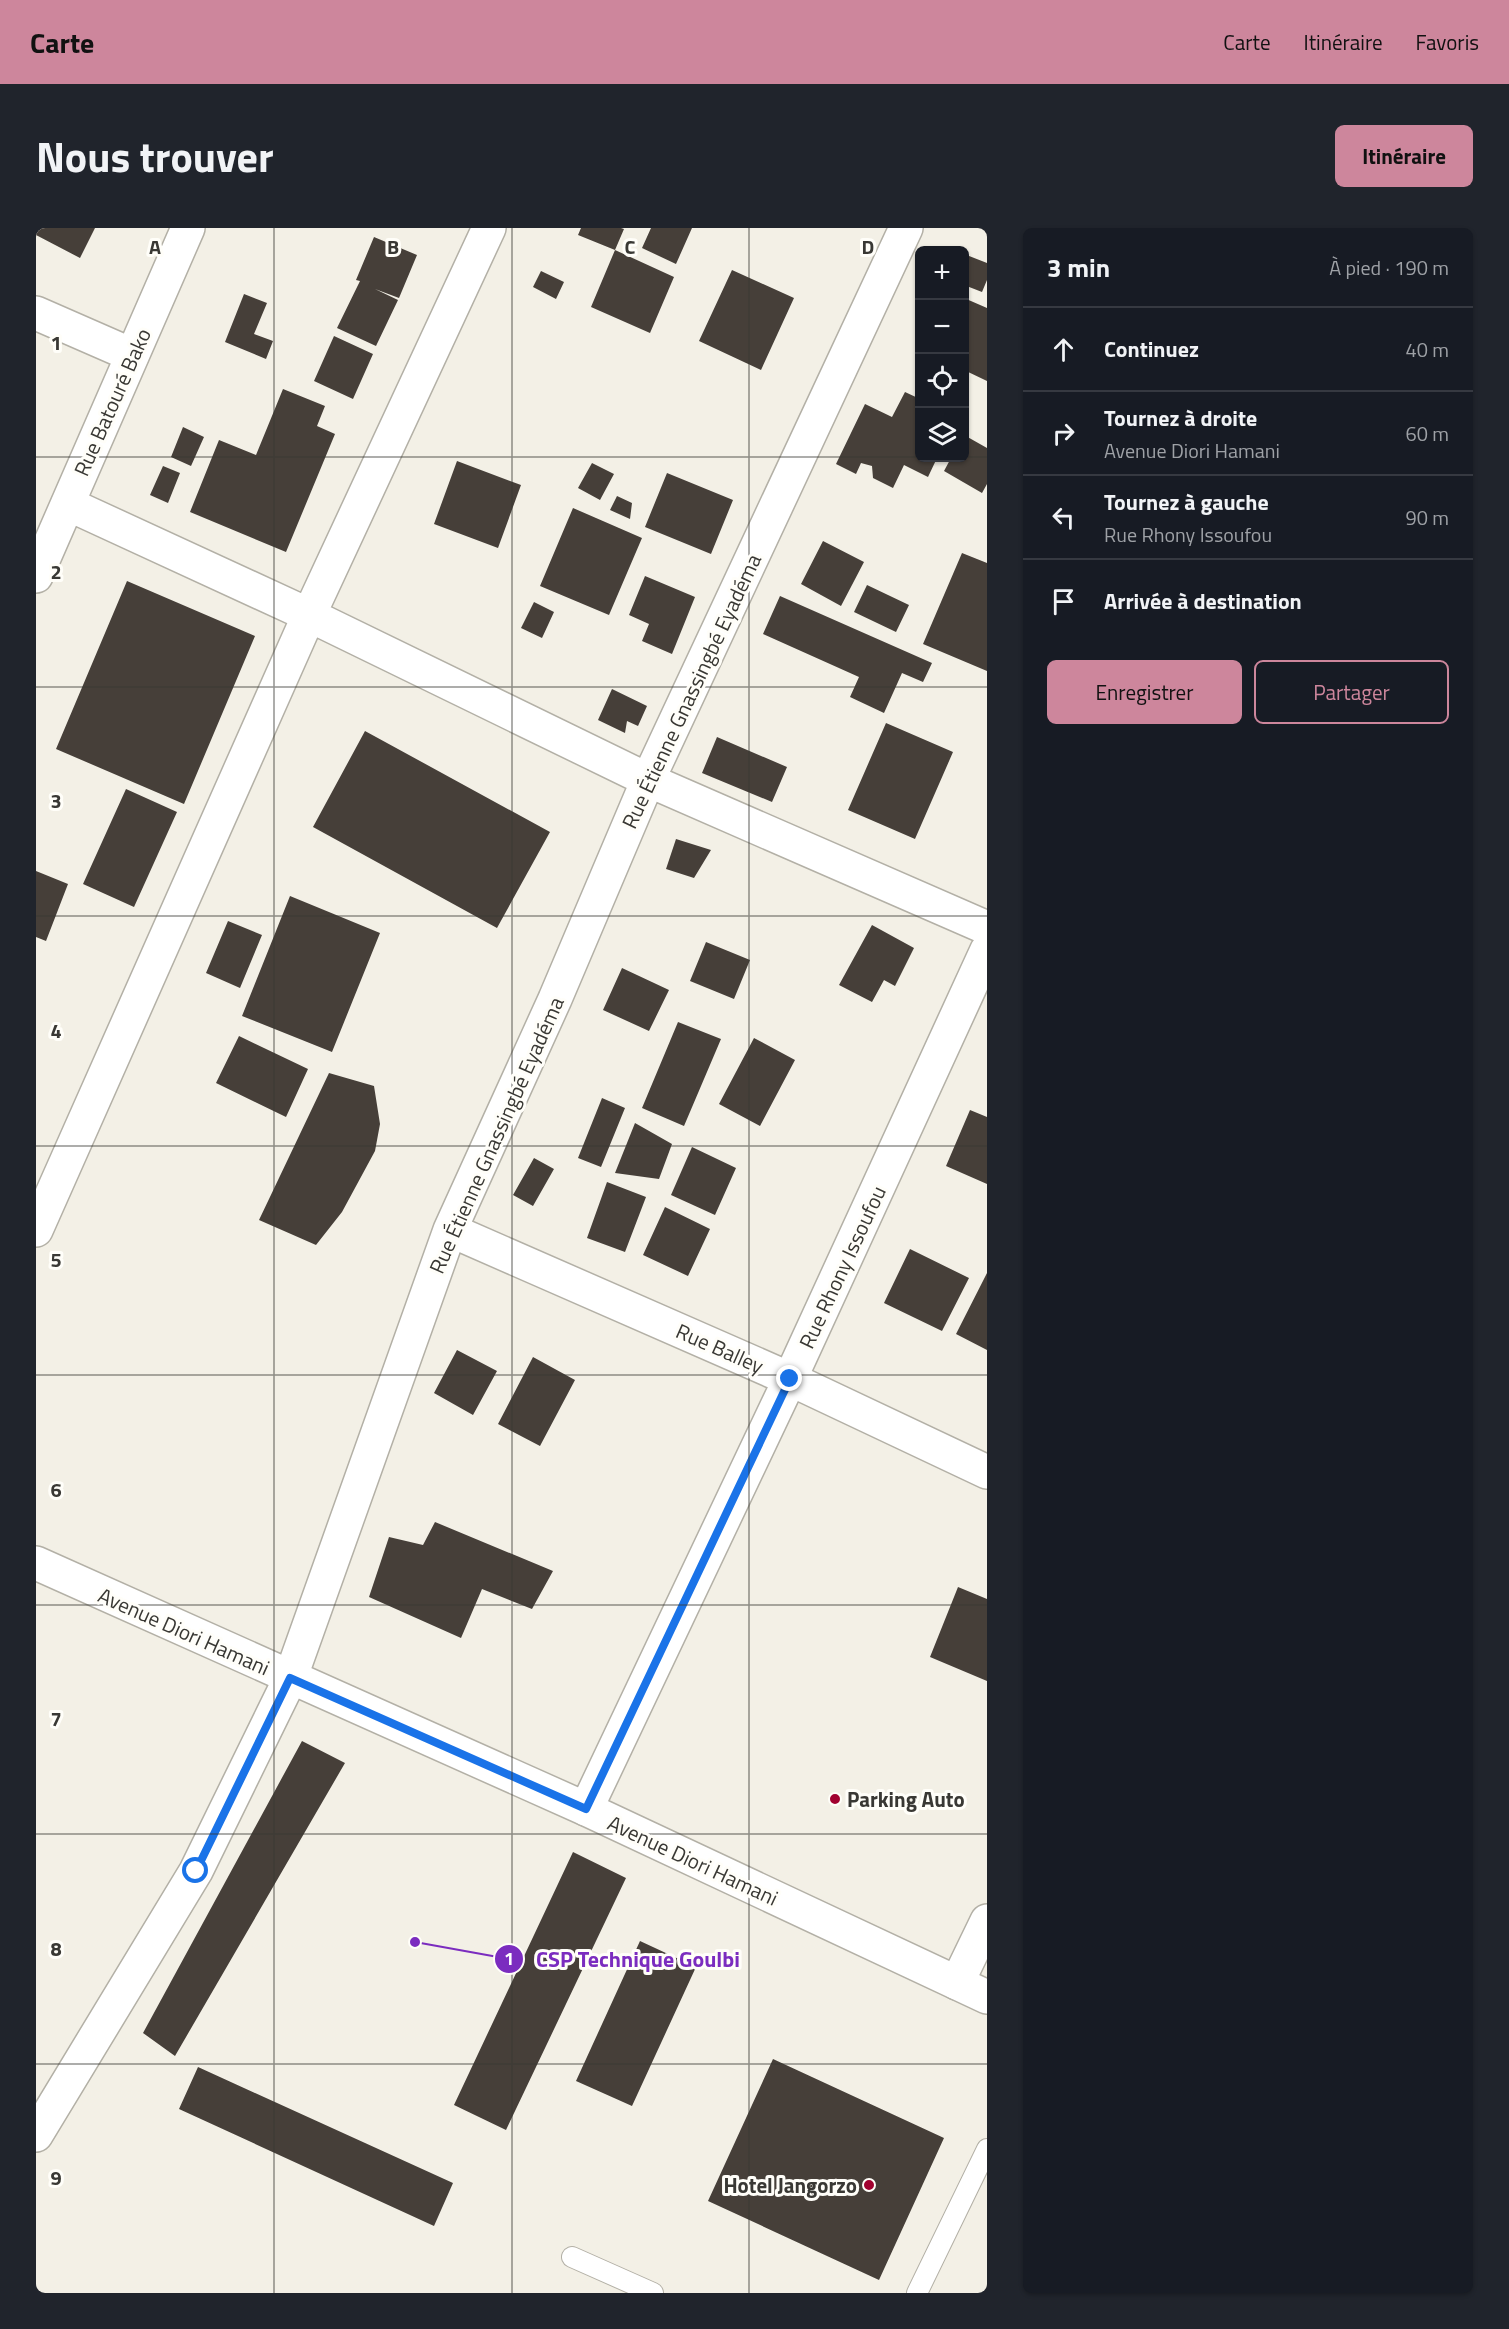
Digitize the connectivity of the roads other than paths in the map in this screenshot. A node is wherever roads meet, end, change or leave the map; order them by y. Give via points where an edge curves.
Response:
1 (188, 228) edge
2 (489, 228) edge
3 (906, 228) edge
4 (36, 313) edge
5 (132, 355) junction
6 (68, 504) junction
7 (36, 576) edge
8 (309, 615) junction
9 (648, 780) junction
10 (987, 928) edge
11 (987, 950) edge
12 (36, 1230) edge
13 (450, 1230) junction
14 (790, 1379) junction
15 (987, 1472) edge
16 (36, 1563) edge
17 (290, 1678) junction
18 (586, 1809) junction
19 (987, 1921) edge
20 (957, 1983) junction
21 (987, 1997) edge
22 (36, 2135) edge
23 (987, 2149) edge
24 (572, 2257) dead end
25 (653, 2293) edge
26 (917, 2293) edge

1 - 5 street, Rue Batouré Bako
2 - 8 street
3 - 9 street, Rue Étienne Gnassingbé Eyadéma
4 - 5 street
5 - 6 street, Rue Batouré Bako
6 - 7 street, Rue Batouré Bako
6 - 8 street
8 - 9 street
8 - 12 street
9 - 10 street
9 - 13 street, Rue Étienne Gnassingbé Eyadéma via 555,999
11 - 14 street, Rue Rhony Issoufou
13 - 14 street, Rue Balley
13 - 17 street, Rue Étienne Gnassingbé Eyadéma
14 - 15 street, Rue Balley
14 - 18 street, Rue Rhony Issoufou
16 - 17 street, Avenue Diori Hamani
17 - 18 street, Avenue Diori Hamani
17 - 22 street, Rue Étienne Gnassingbé Eyadéma via 196,1871
18 - 20 street, Avenue Diori Hamani
19 - 20 street
20 - 21 street, Avenue Diori Hamani
23 - 26 lane
24 - 25 lane

